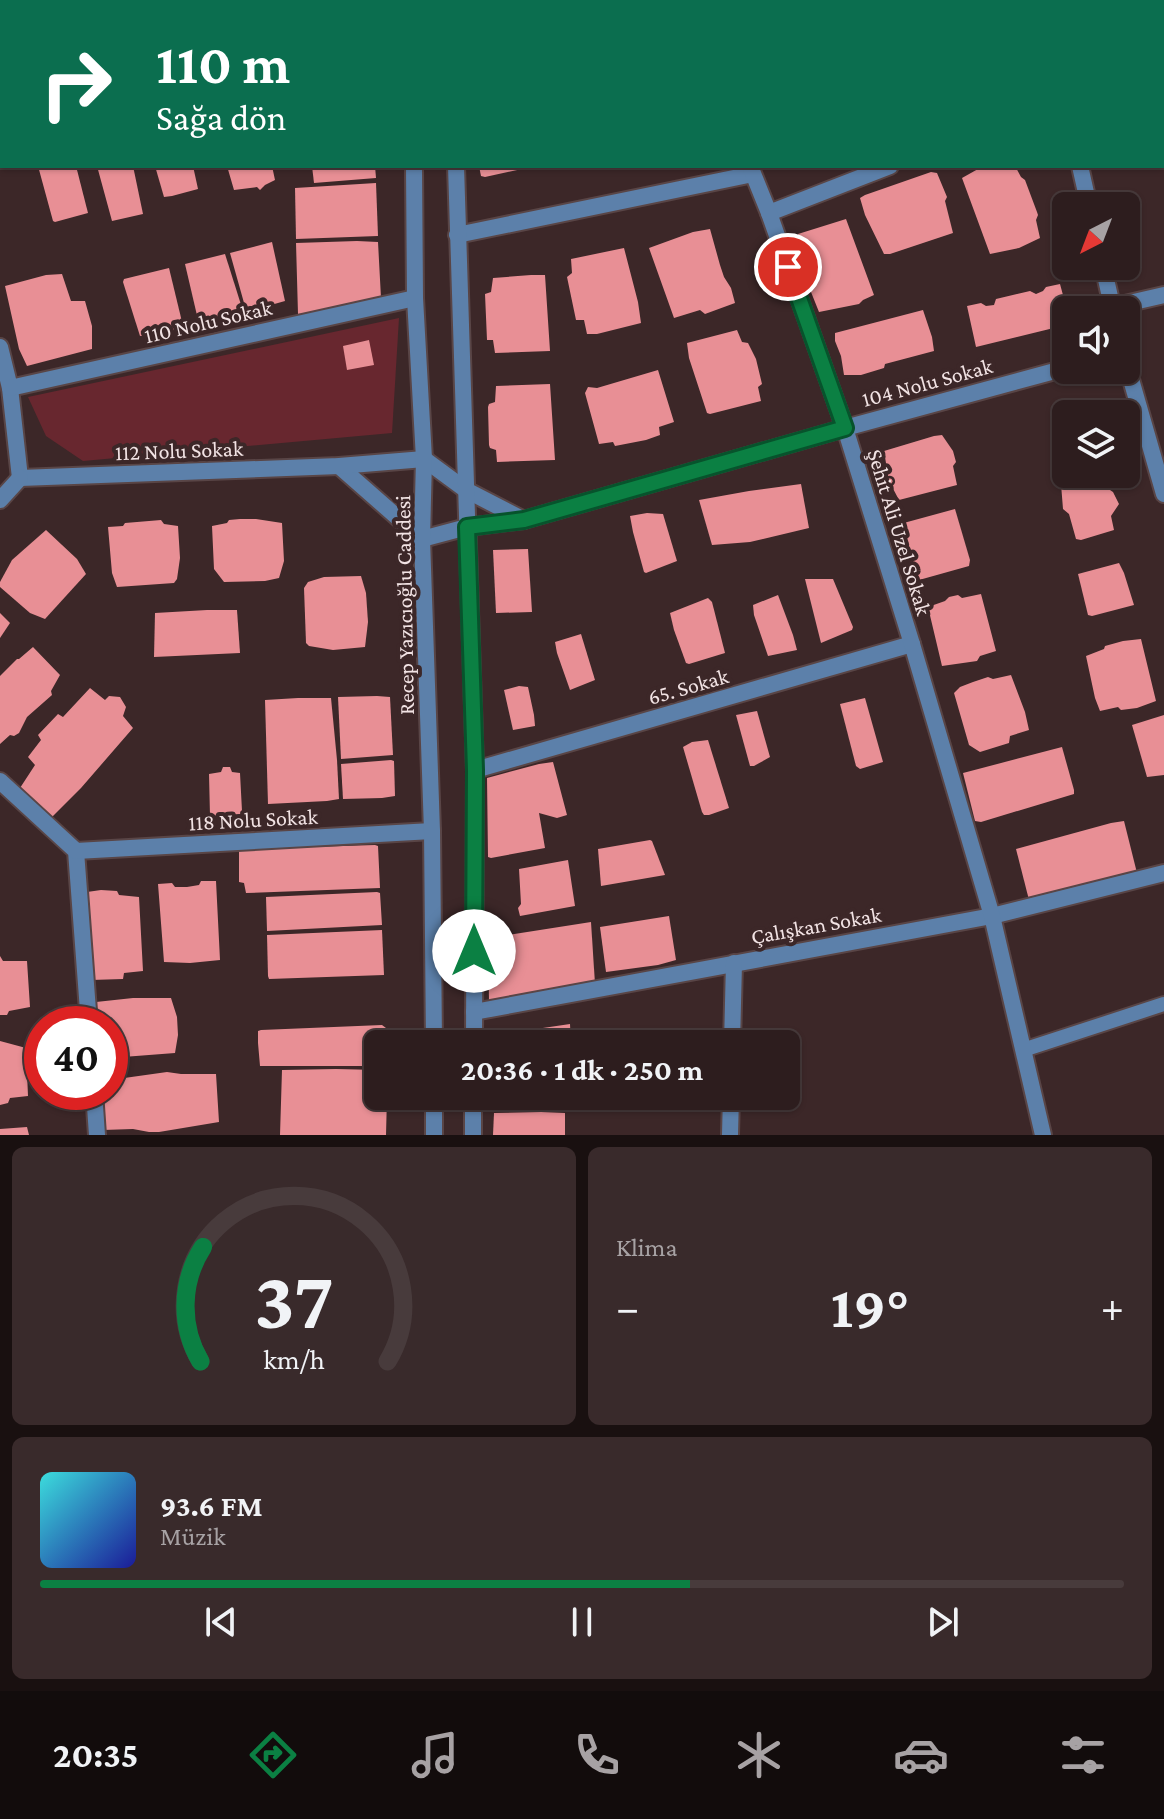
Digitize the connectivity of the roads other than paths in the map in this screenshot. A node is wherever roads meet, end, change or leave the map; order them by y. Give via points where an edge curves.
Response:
1 (414, 168) edge
2 (456, 168) edge
3 (885, 168) edge
4 (1080, 168) edge
5 (751, 170) edge
6 (1086, 192) edge
7 (769, 213) junction
8 (457, 235) junction
9 (1164, 295) edge
10 (415, 298) junction
11 (1140, 301) edge
12 (0, 347) edge
13 (1052, 372) edge
14 (1132, 384) edge
15 (10, 388) junction
16 (845, 428) junction
17 (424, 459) junction
18 (339, 466) junction
19 (20, 478) junction
20 (466, 490) junction
21 (1164, 494) edge
22 (0, 500) edge
23 (524, 520) junction
24 (467, 527) junction
25 (422, 539) junction
26 (912, 644) junction
27 (475, 770) junction
28 (0, 781) edge
29 (432, 831) junction
30 (76, 851) junction
31 (1164, 873) edge
32 (992, 916) junction
33 (734, 963) junction
34 (1164, 1004) edge
35 (88, 1006) edge
36 (474, 1012) junction
37 (434, 1030) edge
38 (474, 1030) edge
39 (732, 1030) edge
40 (1023, 1050) junction
41 (95, 1110) edge
42 (434, 1110) edge
43 (473, 1110) edge
44 (731, 1110) edge
45 (97, 1135) edge
46 (434, 1135) edge
47 (473, 1135) edge
48 (730, 1135) edge
49 (1043, 1135) edge

1 - 10 street, Recep Yazıcıoğlu Caddesi
2 - 8 street
3 - 7 street
4 - 6 street
5 - 7 street, Şehit Ali Uzel Sokak
5 - 8 street
7 - 16 street, Şehit Ali Uzel Sokak
8 - 20 street
9 - 11 street
10 - 15 street, 110 Nolu Sokak
10 - 17 street, Recep Yazıcıoğlu Caddesi
12 - 15 street
13 - 16 street, 104 Nolu Sokak
14 - 21 street
15 - 19 street
16 - 23 street, 104 Nolu Sokak
16 - 26 street, Şehit Ali Uzel Sokak
17 - 18 street, 112 Nolu Sokak
17 - 20 street
17 - 25 street, Recep Yazıcıoğlu Caddesi
18 - 19 street, 112 Nolu Sokak
18 - 25 street
19 - 22 street
20 - 23 street
20 - 24 street
23 - 24 street, 104 Nolu Sokak
24 - 25 street, 104 Nolu Sokak
24 - 27 street
25 - 29 street, Recep Yazıcıoğlu Caddesi
26 - 27 street, 65. Sokak
26 - 32 street, Şehit Ali Uzel Sokak
27 - 36 street
28 - 30 street
29 - 30 street, 118 Nolu Sokak
29 - 37 street, Recep Yazıcıoğlu Caddesi
30 - 35 street
31 - 32 street, Çalışkan Sokak
32 - 33 street, Çalışkan Sokak
32 - 40 street, Şehit Ali Uzel Sokak
33 - 36 street, Çalışkan Sokak
33 - 39 street
34 - 40 lane
36 - 38 street
40 - 49 street, Şehit Ali Uzel Sokak
41 - 45 street
42 - 46 street
43 - 47 street
44 - 48 street

